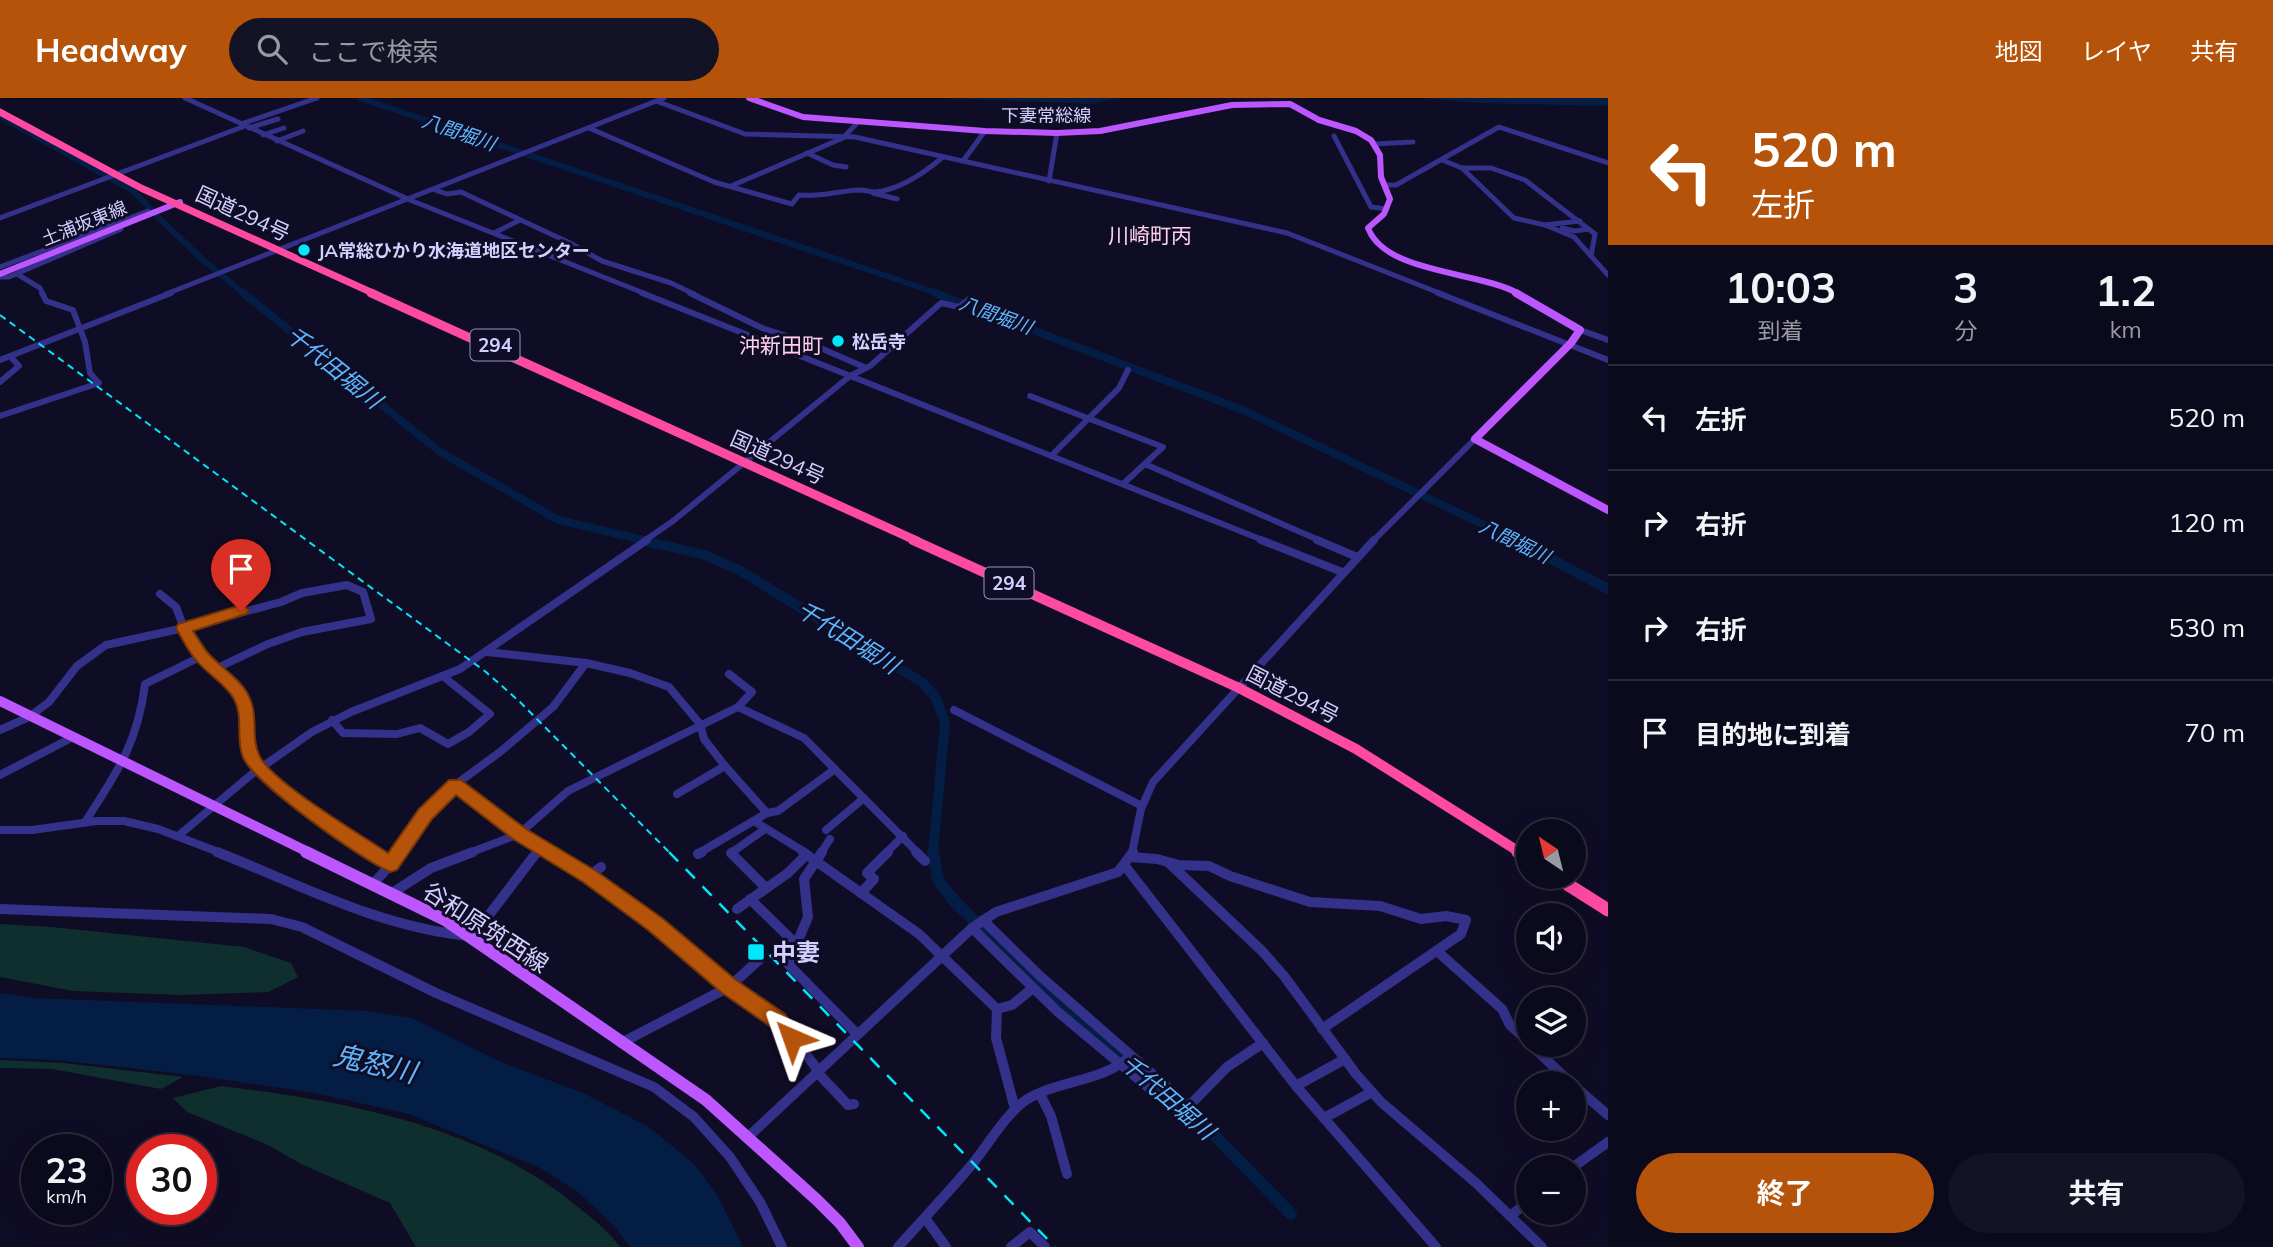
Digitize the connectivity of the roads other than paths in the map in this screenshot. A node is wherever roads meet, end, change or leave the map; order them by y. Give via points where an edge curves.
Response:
1 (185, 98) edge
2 (317, 98) edge
3 (664, 98) edge
4 (749, 98) edge
5 (656, 101) junction
6 (0, 110) edge
7 (278, 119) dead end
8 (859, 121) junction
9 (245, 126) junction
10 (284, 128) dead end
11 (589, 128) junction
12 (303, 131) dead end
13 (985, 131) junction
14 (1057, 133) junction
15 (263, 135) junction
16 (846, 136) junction
17 (1334, 136) dead end
18 (277, 141) junction
19 (1412, 142) dead end
20 (1374, 144) junction
21 (807, 153) junction
22 (943, 157) junction
23 (1442, 160) junction
24 (963, 161) junction
25 (1608, 163) edge
26 (846, 167) dead end
27 (1462, 168) junction
28 (117, 174) junction
29 (1049, 181) junction
30 (1384, 185) junction
31 (731, 186) junction
32 (435, 190) junction
33 (872, 193) junction
34 (897, 199) dead end
35 (410, 200) junction
36 (177, 203) junction
37 (1387, 209) junction
38 (0, 218) edge
39 (520, 220) junction
40 (1580, 221) junction
41 (1545, 225) junction
42 (1562, 228) dead end
43 (1589, 229) junction
44 (494, 233) junction
45 (281, 250) junction
46 (1591, 257) junction
47 (0, 267) edge
48 (17, 274) junction
49 (0, 275) edge
50 (1608, 275) edge
51 (969, 299) dead end
52 (78, 328) junction
53 (1580, 330) junction
54 (1608, 340) edge
55 (1571, 343) junction
56 (10, 356) junction
57 (0, 360) edge
58 (1608, 360) edge
59 (864, 367) junction
60 (1128, 370) dead end
61 (850, 376) junction
62 (0, 382) edge
63 (1030, 396) dead end
64 (0, 416) edge
65 (1090, 418) junction
66 (1475, 439) junction
67 (1051, 456) junction
68 (747, 461) junction
69 (1145, 464) junction
70 (1123, 484) junction
71 (1608, 510) edge
72 (1357, 557) junction
73 (1342, 572) junction
74 (160, 594) dead end
75 (184, 628) junction
76 (487, 652) junction
77 (202, 656) junction
78 (586, 663) junction
79 (213, 670) junction
80 (729, 674) dead end
81 (444, 677) junction
82 (1240, 685) junction
83 (0, 701) edge
84 (738, 706) junction
85 (954, 710) dead end
86 (29, 716) junction
87 (332, 720) junction
88 (700, 724) junction
89 (0, 730) edge
90 (73, 737) junction
91 (124, 762) junction
92 (725, 766) junction
93 (259, 768) junction
94 (835, 769) junction
95 (0, 775) edge
96 (455, 785) junction
97 (677, 793) dead end
98 (864, 798) junction
99 (214, 806) junction
100 (1142, 806) junction
101 (767, 813) junction
102 (754, 821) junction
103 (85, 822) junction
104 (765, 829) junction
105 (0, 830) edge
106 (519, 834) junction
107 (178, 836) junction
108 (903, 836) junction
109 (1516, 844) edge
110 (541, 847) junction
111 (1516, 850) edge
112 (698, 854) dead end
113 (810, 858) junction
114 (925, 861) dead end
115 (1128, 862) junction
116 (1169, 863) junction
117 (391, 864) junction
118 (601, 867) dead end
119 (589, 876) junction
120 (373, 884) junction
121 (765, 887) junction
122 (1575, 889) edge
123 (1586, 889) edge
124 (392, 892) junction
125 (861, 893) junction
126 (750, 899) junction
127 (1608, 903) edge
128 (0, 909) edge
129 (737, 909) dead end
130 (1608, 910) edge
131 (984, 920) junction
132 (972, 928) junction
133 (468, 936) junction
134 (796, 944) junction
135 (1437, 951) junction
136 (942, 954) junction
137 (759, 960) dead end
138 (729, 987) junction
139 (1033, 988) junction
140 (997, 1009) junction
141 (1322, 1028) junction
142 (1516, 1030) edge
143 (856, 1034) junction
144 (621, 1043) junction
145 (1263, 1043) junction
146 (1130, 1056) junction
147 (1544, 1057) edge
148 (1345, 1059) junction
149 (1120, 1066) junction
150 (817, 1070) junction
151 (1559, 1071) edge
152 (1296, 1086) junction
153 (1373, 1092) junction
154 (1040, 1094) junction
155 (1586, 1096) edge
156 (1167, 1102) dead end
157 (854, 1104) dead end
158 (1015, 1109) junction
159 (1608, 1115) edge
160 (1324, 1118) junction
161 (748, 1137) junction
162 (1608, 1142) edge
163 (1586, 1158) edge
164 (1067, 1174) dead end
165 (1516, 1211) edge
166 (1510, 1216) junction
167 (925, 1218) junction
168 (782, 1247) edge
169 (858, 1247) edge
170 (898, 1247) edge
171 (946, 1247) edge
172 (1011, 1247) edge
173 (1045, 1247) edge
174 (1436, 1247) edge
175 (1542, 1247) edge

1 - 9 street
2 - 9 street
3 - 5 street
4 - 8 main road, 下妻常総線 via 795,115
5 - 11 street
5 - 16 street via 745,134
6 - 28 highway, 国道294号 / 294
7 - 9 street
8 - 13 main road, 下妻常総線
8 - 16 street
9 - 15 street
9 - 28 street
10 - 15 street
11 - 31 street
11 - 32 street
12 - 18 street
13 - 14 main road, 下妻常総線
13 - 24 street
14 - 20 main road, 下妻常総線 via 1101,131 1232,104 1286,103 1362,134
14 - 29 street
15 - 18 street
16 - 21 street
16 - 22 street
17 - 37 street via 1371,206
18 - 35 street
19 - 20 street
20 - 30 main road
21 - 26 street
21 - 31 street
22 - 24 street
22 - 33 street via 911,179
23 - 25 street via 1499,127
23 - 27 street
23 - 30 street via 1396,185
24 - 29 street
27 - 40 street via 1491,167 1525,180
27 - 41 street via 1508,214 1522,222
28 - 36 highway, 国道294号 / 294
28 - 38 street
29 - 55 street via 1304,239
30 - 37 main road via 1390,199
31 - 33 street via 792,204 799,195 821,198 864,189
32 - 35 street
32 - 39 street via 461,192
33 - 34 street
35 - 44 street
35 - 45 street
36 - 45 highway, 国道294号 / 294
36 - 49 main road, 土浦坂東線
37 - 53 main road via 1367,232 1390,253 1411,264 1503,285
39 - 44 street
39 - 59 street via 602,261 671,283 762,328
40 - 41 street
40 - 43 street
41 - 46 street via 1574,237
42 - 43 street
43 - 46 street via 1595,234
44 - 61 street
45 - 52 street
45 - 68 highway, 国道294号 / 294
46 - 50 street
47 - 48 street via 150,213
48 - 49 street
48 - 52 street via 40,288 46,301 73,310
51 - 59 street via 960,306 941,303
52 - 56 street
52 - 64 street via 90,373 99,383
53 - 54 street
53 - 55 main road
55 - 58 street
55 - 66 main road
56 - 57 street
56 - 62 street via 19,366
59 - 61 street
60 - 65 street via 1119,388
61 - 67 street
61 - 68 street
63 - 65 street
65 - 67 street
65 - 69 street via 1163,447
66 - 71 main road
66 - 72 street
67 - 70 street
68 - 76 street via 673,521
68 - 82 highway, 国道294号 / 294
69 - 70 street
69 - 72 street
70 - 73 street
72 - 73 street
73 - 82 street
74 - 75 street via 176,607
75 - 77 street
75 - 79 street via 302,593 347,585 363,592 371,619 302,632
75 - 86 street via 106,645 77,666 58,692
76 - 78 street
76 - 81 street
77 - 79 street
77 - 91 street via 145,684 142,709
78 - 88 street via 669,687
78 - 96 street via 553,707
79 - 93 street via 243,701 248,714 246,738
80 - 84 street via 752,692
81 - 87 street
81 - 87 street via 490,714 448,744 420,728 397,734 344,733
82 - 100 street via 1153,782
82 - 109 highway, 国道294号 / 294 via 1360,745
82 - 111 highway, 国道294号 / 294 via 1356,749
83 - 86 main road, 谷和原筑西線
84 - 88 street
84 - 94 street via 804,738
85 - 100 street
86 - 89 street
86 - 90 main road, 谷和原筑西線
87 - 93 street
88 - 92 street via 704,739
88 - 106 street via 568,791
90 - 91 main road, 谷和原筑西線
90 - 95 street
91 - 99 main road, 谷和原筑西線
91 - 103 street
92 - 97 street
92 - 101 street
93 - 99 street
93 - 117 street via 298,802
94 - 98 street
94 - 101 street via 778,811
96 - 106 street
96 - 117 street via 426,814
98 - 108 street
98 - 113 street
99 - 107 street
99 - 120 main road, 谷和原筑西線
100 - 115 street
101 - 102 street
102 - 104 street
102 - 112 street
103 - 105 street
103 - 107 street via 113,819 140,823
104 - 113 street
104 - 121 street via 731,853
106 - 110 street
106 - 124 street via 431,868
107 - 133 street via 369,914 415,928
108 - 114 street
108 - 125 street via 867,873 874,879
110 - 119 street
110 - 133 street
113 - 121 street
113 - 125 street
113 - 134 street via 804,879 808,917
115 - 116 street
115 - 131 street via 1118,872
115 - 145 street via 1163,918
116 - 135 street via 1209,866 1310,902 1380,906 1420,919 1446,916 1466,920 1461,934
116 - 141 street via 1262,951
117 - 120 street
118 - 119 street
119 - 138 street
120 - 124 main road, 谷和原筑西線
121 - 126 street
122 - 130 highway
123 - 127 highway
124 - 133 main road, 谷和原筑西線
125 - 136 street
126 - 129 street
126 - 134 street
128 - 168 street via 271,919 302,927 436,993 672,1098 699,1121 755,1194
131 - 132 street
131 - 146 street
132 - 136 street
132 - 139 street
133 - 144 main road, 谷和原筑西線
134 - 143 street via 790,968
135 - 141 street
135 - 142 street via 1502,1009
136 - 140 street
136 - 143 street
137 - 138 street
138 - 144 street
138 - 150 street via 778,1020
139 - 140 street via 1012,1005
139 - 149 street
140 - 158 street via 996,1038
141 - 148 street
143 - 150 street
144 - 161 main road, 谷和原筑西線 via 684,1083
145 - 146 street via 1209,1083 1189,1106
145 - 152 street
146 - 149 street
147 - 151 street
148 - 152 street
148 - 153 street
149 - 154 street
149 - 156 street
150 - 157 street via 848,1105
150 - 161 street
152 - 160 street
153 - 160 street
153 - 166 street
154 - 158 street
154 - 164 street
155 - 159 street
158 - 167 street
160 - 174 street
161 - 169 main road, 谷和原筑西線 via 840,1223
162 - 163 street
165 - 166 street
166 - 175 street
167 - 170 street
167 - 171 street
172 - 173 street via 1030,1232

